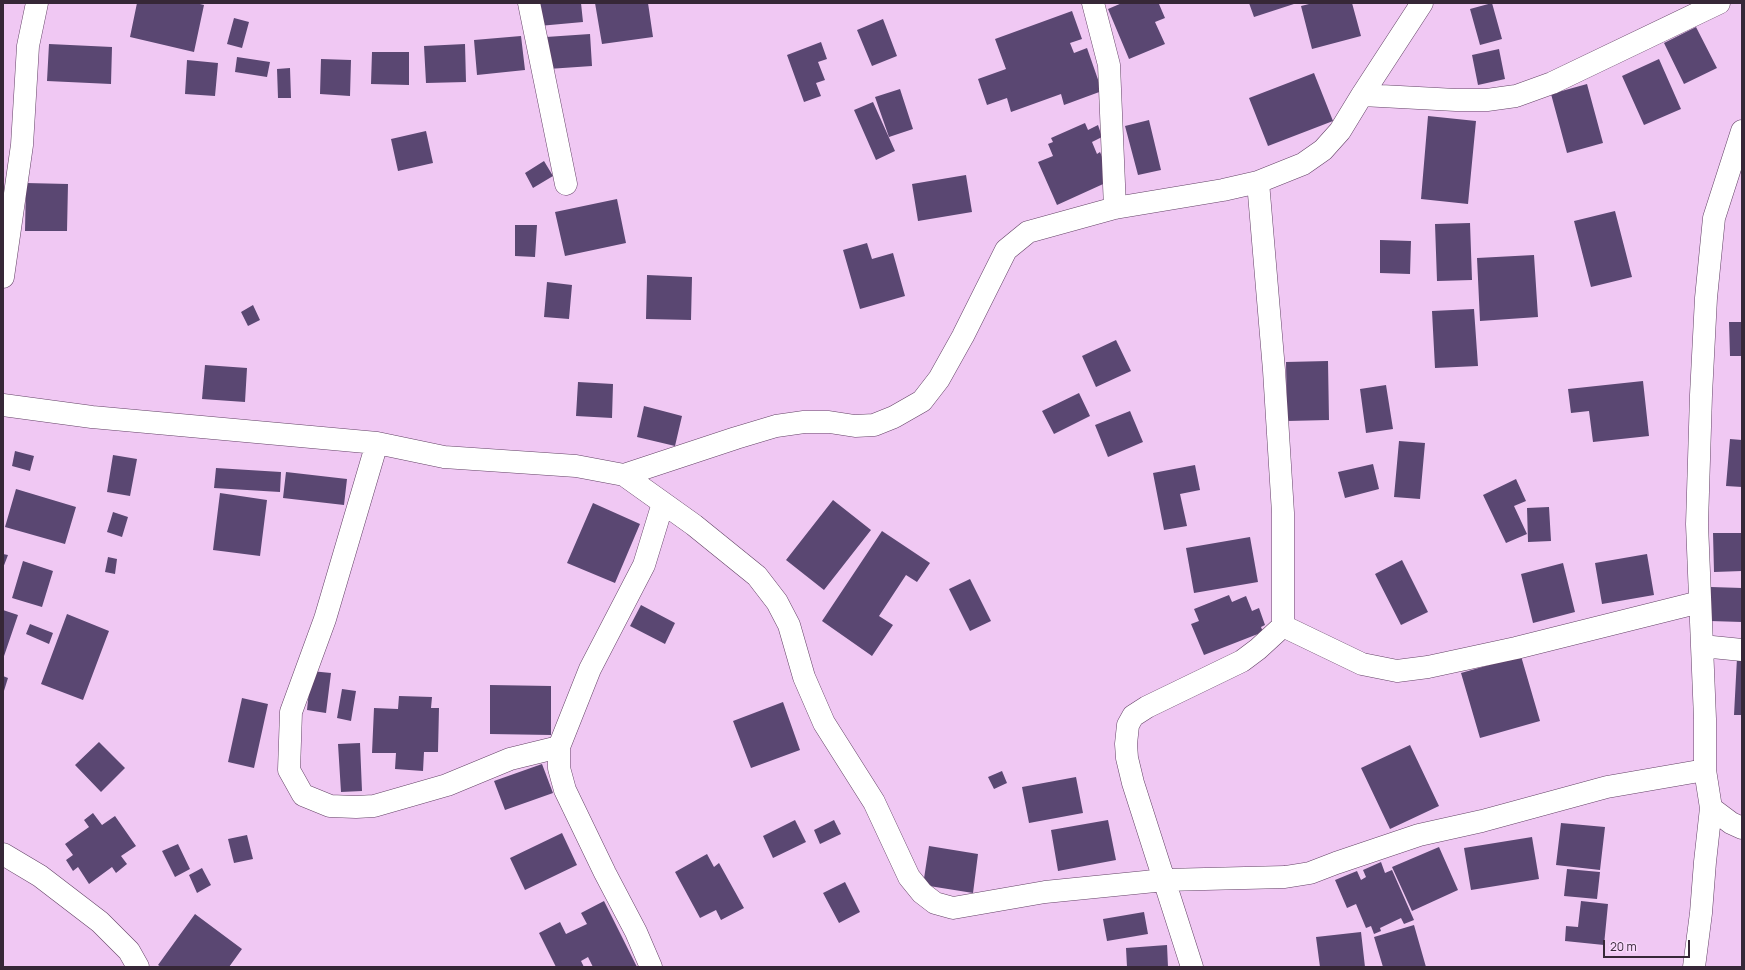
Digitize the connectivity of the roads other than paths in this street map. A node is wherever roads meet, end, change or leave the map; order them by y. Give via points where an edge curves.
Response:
1 (37, 3) edge
2 (529, 3) edge
3 (1093, 3) edge
4 (1422, 3) edge
5 (1719, 3) edge
6 (1362, 95) junction
7 (1742, 131) edge
8 (1258, 182) junction
9 (566, 184) dead end
10 (1116, 208) junction
11 (3, 278) edge
12 (3, 406) edge
13 (377, 443) junction
14 (624, 475) junction
15 (663, 503) junction
16 (1700, 602) junction
17 (1283, 626) junction
18 (1702, 646) junction
19 (1742, 650) edge
20 (560, 747) junction
21 (1706, 770) junction
22 (1711, 808) junction
23 (1742, 828) edge
24 (3, 854) edge
25 (1165, 880) junction
26 (138, 967) edge
27 (651, 967) edge
28 (1192, 967) edge
29 (1694, 967) edge

1 - 11 street via 28,46 22,145
2 - 9 street
3 - 10 street via 1109,65
4 - 6 street
5 - 6 street via 1552,84 1516,96 1456,100
6 - 8 street via 1340,131 1323,150 1303,164
7 - 16 street via 1714,218 1706,298 1700,395
8 - 10 street
8 - 17 street via 1274,370 1282,505
10 - 14 street via 1028,232 1006,250 939,379 922,400 894,417 874,425 804,422 776,426
12 - 13 street via 92,417
13 - 14 street via 444,457 576,466
13 - 20 street via 325,619 291,712 290,770 303,795 330,806 374,806 447,785 510,759
14 - 15 street
15 - 20 street via 644,565 590,669
15 - 25 street via 757,576 777,602 789,625 804,677 824,723 874,802 909,877 935,904 953,908 1045,892
16 - 17 street via 1516,648 1397,671 1362,664
16 - 18 street
17 - 25 street via 1242,661 1143,710 1133,716 1128,725 1127,758
18 - 19 street
18 - 21 street
20 - 27 street via 559,768 565,790
21 - 22 street
21 - 25 street via 1607,787 1482,821 1419,835 1310,873 1277,877
22 - 23 street
22 - 29 street via 1702,913
24 - 26 street via 40,876 100,922 129,951
25 - 28 street

